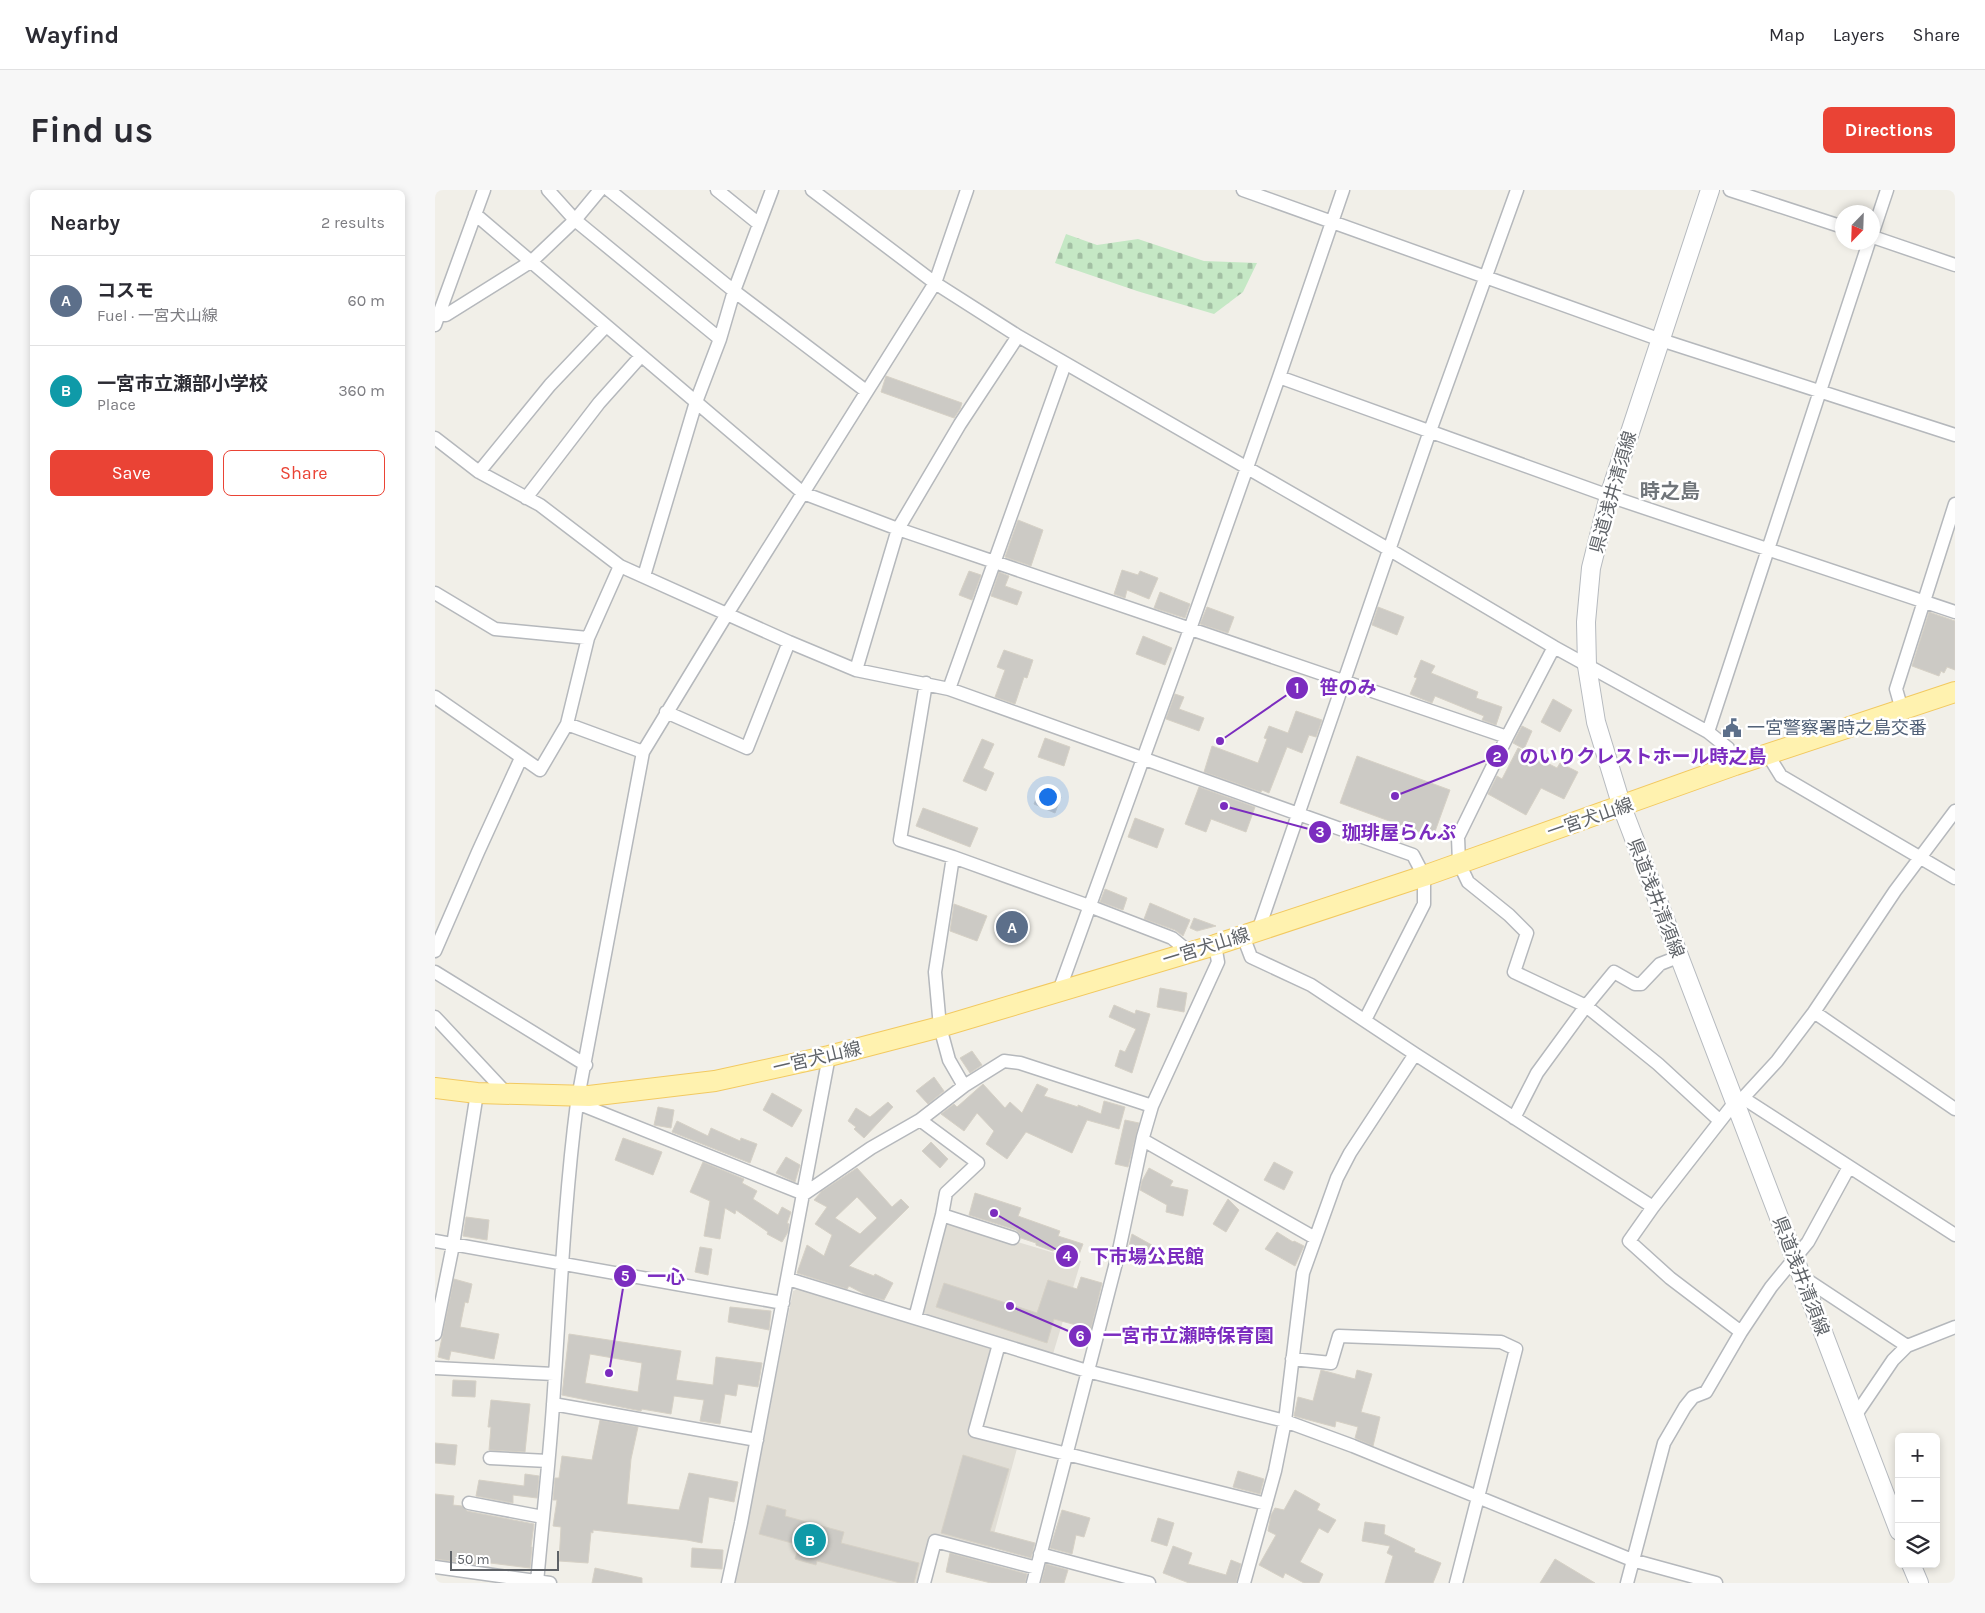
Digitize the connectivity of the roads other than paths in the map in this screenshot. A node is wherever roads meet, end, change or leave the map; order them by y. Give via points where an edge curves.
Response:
1 (484, 190) edge
2 (549, 190) edge
3 (600, 190) edge
4 (609, 190) edge
5 (717, 190) edge
6 (772, 190) edge
7 (812, 190) edge
8 (967, 190) edge
9 (1243, 190) edge
10 (1343, 190) edge
11 (1517, 190) edge
12 (1711, 190) edge
13 (1730, 190) edge
14 (1887, 190) edge
15 (1880, 211) edge
16 (475, 214) junction
17 (575, 220) junction
18 (1332, 223) junction
19 (759, 224) junction
20 (1835, 224) edge
21 (1880, 239) edge
22 (1866, 250) edge
23 (532, 261) junction
24 (1955, 264) edge
25 (1486, 277) junction
26 (935, 283) junction
27 (734, 291) junction
28 (437, 320) edge
29 (606, 326) junction
30 (1018, 336) junction
31 (719, 339) junction
32 (1661, 340) junction
33 (641, 356) junction
34 (1065, 364) junction
35 (1279, 378) junction
36 (866, 391) junction
37 (1819, 392) junction
38 (696, 402) junction
39 (1430, 431) junction
40 (1955, 435) edge
41 (435, 438) edge
42 (1247, 467) junction
43 (479, 472) junction
44 (803, 493) junction
45 (1609, 496) junction
46 (526, 498) junction
47 (1955, 504) edge
48 (898, 529) junction
49 (1767, 548) junction
50 (1390, 550) junction
51 (995, 561) junction
52 (620, 566) junction
53 (644, 576) junction
54 (435, 593) edge
55 (1924, 600) junction
56 (1955, 612) edge
57 (727, 614) junction
58 (1190, 630) junction
59 (589, 638) junction
60 (789, 642) junction
61 (1554, 647) junction
62 (1587, 666) junction
63 (856, 670) junction
64 (1343, 681) junction
65 (925, 683) junction
66 (949, 689) junction
67 (1955, 692) edge
68 (435, 697) edge
69 (1902, 710) junction
70 (666, 712) junction
71 (567, 724) junction
72 (1708, 732) junction
73 (1507, 737) junction
74 (643, 752) junction
75 (1768, 754) junction
76 (521, 758) junction
77 (1144, 758) junction
78 (1735, 765) junction
79 (1622, 807) junction
80 (1955, 811) edge
81 (1298, 812) junction
82 (953, 857) junction
83 (1921, 858) junction
84 (1459, 863) junction
85 (1424, 876) junction
86 (1955, 878) edge
87 (1089, 906) junction
88 (1250, 934) junction
89 (1215, 945) junction
90 (435, 951) edge
91 (1189, 952) junction
92 (1678, 957) junction
93 (435, 972) edge
94 (1059, 991) junction
95 (1586, 1006) junction
96 (1814, 1012) junction
97 (435, 1018) edge
98 (1365, 1020) junction
99 (940, 1027) junction
100 (1415, 1054) junction
101 (829, 1056) junction
102 (585, 1065) junction
103 (964, 1086) junction
104 (435, 1088) edge
105 (477, 1093) junction
106 (507, 1094) junction
107 (578, 1100) junction
108 (1739, 1100) junction
109 (1152, 1106) junction
110 (1955, 1109) edge
111 (1514, 1118) junction
112 (920, 1120) junction
113 (1720, 1121) junction
114 (1143, 1140) junction
115 (1849, 1167) junction
116 (804, 1194) junction
117 (1653, 1207) junction
118 (942, 1215) junction
119 (1955, 1236) edge
120 (1013, 1238) dead end
121 (1315, 1238) junction
122 (435, 1241) edge
123 (453, 1245) junction
124 (1795, 1260) junction
125 (563, 1263) junction
126 (1801, 1276) junction
127 (788, 1278) junction
128 (783, 1302) junction
129 (915, 1318) junction
130 (1955, 1327) edge
131 (1741, 1332) junction
132 (435, 1334) edge
133 (999, 1344) junction
134 (1907, 1346) junction
135 (1292, 1359) junction
136 (435, 1368) edge
137 (1087, 1371) junction
138 (554, 1374) junction
139 (553, 1404) junction
140 (1855, 1416) junction
141 (1285, 1421) junction
142 (757, 1440) junction
143 (1067, 1453) junction
144 (490, 1458) dead end
145 (548, 1461) junction
146 (1478, 1499) junction
147 (469, 1503) dead end
148 (1266, 1504) junction
149 (543, 1517) junction
150 (1896, 1523) edge
151 (1040, 1554) junction
152 (1632, 1560) junction
153 (435, 1567) edge
154 (1037, 1568) junction
155 (1913, 1568) edge
156 (537, 1582) edge
157 (551, 1583) edge
158 (728, 1583) edge
159 (924, 1583) edge
160 (1033, 1583) edge
161 (1149, 1583) edge
162 (1246, 1583) edge
163 (1456, 1583) edge
164 (1627, 1583) edge
165 (1716, 1583) edge
166 (1919, 1583) edge

1 - 16 street
2 - 17 street
3 - 17 street
4 - 27 street
5 - 19 street
6 - 19 street
7 - 26 street
8 - 26 street
9 - 18 street
10 - 18 street
11 - 25 street
12 - 32 main road, 県道浅井清須線
13 - 20 street
14 - 15 street
16 - 23 street
16 - 28 street
17 - 23 street
17 - 31 street
18 - 25 street
18 - 35 street
19 - 27 street
21 - 24 street
22 - 37 street
23 - 28 street
23 - 29 street
25 - 32 street
25 - 39 street
26 - 30 street
26 - 36 street
27 - 31 street
27 - 36 street
29 - 33 street
29 - 43 street via 550,385
30 - 34 street
30 - 48 street
31 - 38 street
32 - 37 street
32 - 45 main road, 県道浅井清須線
33 - 38 street
33 - 46 street via 599,403
34 - 42 street
34 - 51 street
35 - 39 street
35 - 42 street
36 - 44 street
37 - 40 street
37 - 49 street
38 - 44 street
38 - 53 street
39 - 45 street
39 - 50 street
41 - 43 street
42 - 50 street
42 - 58 street
43 - 46 street
44 - 48 street
44 - 57 street
45 - 49 street
45 - 62 main road, 県道浅井清須線 via 1591,568 1586,622
46 - 52 street via 540,505
47 - 55 street
48 - 51 street
48 - 63 street
49 - 55 street
49 - 72 street
50 - 61 street
50 - 64 street
51 - 58 street
51 - 66 street
52 - 53 street
52 - 59 street
53 - 57 street
54 - 59 street via 495,629
55 - 56 street
55 - 69 street via 1896,689
57 - 60 street
57 - 70 street
58 - 64 street
58 - 77 street
59 - 71 street
60 - 63 street
60 - 70 street via 747,748
61 - 62 street
61 - 73 street
62 - 72 street
62 - 79 main road, 県道浅井清須線 via 1596,722
63 - 65 street
64 - 73 street
64 - 81 street
65 - 66 street
65 - 82 street via 900,840
66 - 77 street
67 - 69 main road, 一宮犬山線
68 - 76 street
69 - 75 main road, 一宮犬山線
70 - 74 street
71 - 74 street
71 - 76 street via 540,770
72 - 78 street via 1728,748
73 - 84 street via 1458,837
74 - 102 street
75 - 78 main road, 一宮犬山線
75 - 83 street via 1781,776
76 - 90 street
77 - 81 street
77 - 87 street
78 - 79 main road, 一宮犬山線
79 - 84 main road, 一宮犬山線
79 - 92 main road, 県道浅井清須線
80 - 83 street
81 - 85 street via 1413,855
81 - 88 street
82 - 87 street
82 - 99 street via 935,972
83 - 86 street
83 - 96 street via 1895,891
84 - 85 main road, 一宮犬山線
84 - 95 street via 1468,882 1527,933 1514,972
85 - 88 main road, 一宮犬山線
85 - 98 street via 1424,904
87 - 91 street via 1172,938
87 - 94 street
88 - 89 main road, 一宮犬山線
88 - 98 street via 1251,957 1311,985
89 - 91 main road, 一宮犬山線
89 - 109 street via 1218,962
91 - 94 main road, 一宮犬山線
92 - 95 street via 1660,964 1641,984 1614,972
92 - 108 main road, 県道浅井清須線
93 - 102 street
94 - 99 main road, 一宮犬山線
95 - 111 street via 1537,1073
95 - 113 street via 1658,1064
96 - 108 street via 1777,1061
96 - 110 street
97 - 106 street
98 - 100 street
99 - 101 main road, 一宮犬山線
99 - 103 street via 949,1060
100 - 111 street
100 - 121 street via 1349,1153
101 - 107 main road, 一宮犬山線 via 715,1081
101 - 116 street
102 - 107 street
103 - 109 street via 1004,1061 1021,1063
103 - 112 street
104 - 105 main road, 一宮犬山線
105 - 106 main road, 一宮犬山線
105 - 123 street
106 - 107 main road, 一宮犬山線
107 - 116 street
107 - 125 street
108 - 113 street
108 - 115 street
108 - 124 main road, 県道浅井清須線
109 - 114 street
111 - 117 street
112 - 116 street via 871,1148
112 - 118 street via 978,1163 946,1193
113 - 117 street
114 - 121 street
114 - 137 street via 1118,1255
115 - 119 street
115 - 124 street
116 - 127 street
117 - 131 street via 1629,1241 1670,1278
118 - 120 street
118 - 129 street
121 - 135 street via 1303,1272
122 - 123 street
123 - 125 street
123 - 132 street
124 - 126 main road, 県道浅井清須線
124 - 131 street via 1771,1287
125 - 128 street
125 - 138 street
126 - 134 street
126 - 140 main road, 県道浅井清須線
127 - 128 street
127 - 129 street
128 - 142 street
129 - 133 street
130 - 134 street
131 - 152 street via 1706,1392 1693,1397 1664,1443
133 - 137 street
133 - 143 street via 975,1430
134 - 140 street via 1893,1360
135 - 141 street
135 - 146 street via 1331,1363 1339,1336 1501,1342 1516,1349
136 - 138 street
137 - 141 street
137 - 143 street
138 - 139 street
139 - 142 street
139 - 145 street
140 - 150 main road, 県道浅井清須線
141 - 146 street
141 - 148 street
142 - 158 street
143 - 148 street
143 - 151 street
144 - 145 street
145 - 149 street
146 - 152 street
146 - 163 street
147 - 149 street
148 - 162 street
149 - 156 street
151 - 154 street
151 - 161 street
152 - 164 street
152 - 165 street
153 - 156 street
154 - 159 street via 935,1541
154 - 160 street
155 - 166 main road
156 - 157 street

